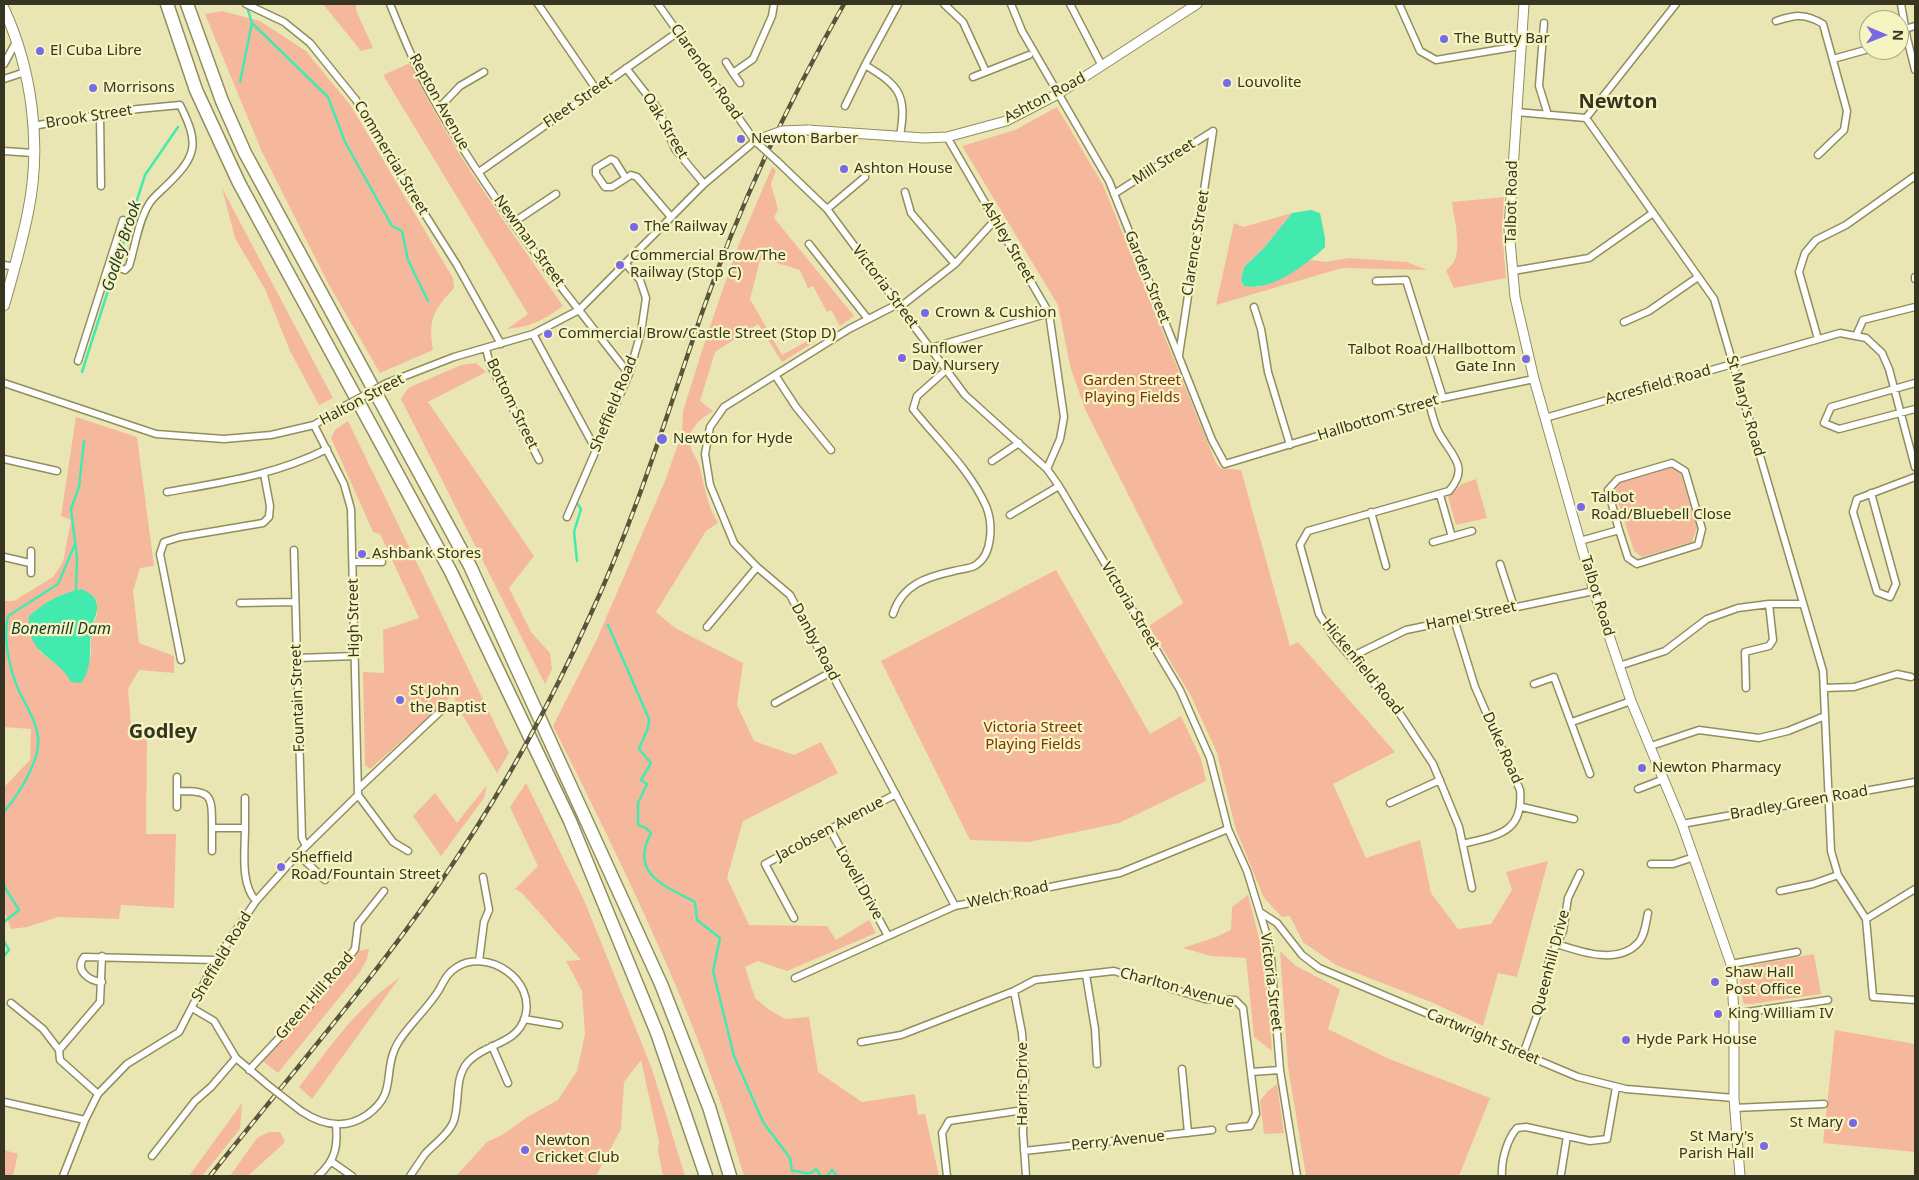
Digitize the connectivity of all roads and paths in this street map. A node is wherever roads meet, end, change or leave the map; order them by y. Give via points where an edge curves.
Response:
1 (167, 4) edge
2 (187, 4) edge
3 (246, 4) edge
4 (390, 4) edge
5 (538, 4) edge
6 (658, 4) edge
7 (774, 4) edge
8 (898, 4) edge
9 (944, 4) edge
10 (1011, 4) edge
11 (1070, 4) edge
12 (1197, 4) edge
13 (1399, 4) edge
14 (1524, 4) edge
15 (1676, 4) edge
16 (4, 9) edge
17 (1776, 21) dead end
18 (1544, 23) dead end
19 (678, 32) junction
20 (16, 42) junction
21 (1520, 46) junction
22 (1859, 52) edge
23 (1029, 55) dead end
24 (1913, 55) edge
25 (1833, 59) junction
26 (726, 62) dead end
27 (4, 64) edge
28 (865, 65) junction
29 (1102, 66) junction
30 (626, 68) junction
31 (1915, 70) edge
32 (25, 72) junction
33 (484, 72) dead end
34 (986, 72) junction
35 (733, 73) junction
36 (973, 77) dead end
37 (4, 79) edge
38 (740, 83) dead end
39 (596, 89) junction
40 (1058, 94) junction
41 (845, 106) dead end
42 (440, 107) junction
43 (1516, 112) junction
44 (100, 115) junction
45 (1548, 115) junction
46 (1586, 118) junction
47 (32, 126) junction
48 (1213, 131) joint
49 (900, 136) junction
50 (947, 137) junction
51 (755, 141) junction
52 (4, 151) edge
53 (33, 153) junction
54 (1818, 155) dead end
55 (479, 172) junction
56 (1915, 176) edge
57 (625, 177) junction
58 (865, 177) dead end
59 (704, 184) junction
60 (101, 186) dead end
61 (905, 192) dead end
62 (556, 194) dead end
63 (1114, 194) junction
64 (827, 210) junction
65 (1653, 213) junction
66 (671, 217) junction
67 (123, 220) dead end
68 (995, 220) junction
69 (514, 222) junction
70 (809, 244) dead end
71 (626, 264) junction
72 (955, 264) junction
73 (4, 265) edge
74 (110, 265) junction
75 (15, 267) junction
76 (1513, 271) junction
77 (1698, 277) junction
78 (1376, 281) dead end
79 (4, 305) edge
80 (899, 305) junction
81 (1254, 306) dead end
82 (1915, 307) edge
83 (579, 310) junction
84 (1049, 314) junction
85 (868, 319) junction
86 (1624, 322) dead end
87 (533, 334) junction
88 (1856, 336) junction
89 (1818, 339) junction
90 (501, 344) junction
91 (486, 348) junction
92 (931, 348) junction
93 (1179, 356) junction
94 (78, 361) dead end
95 (1732, 364) junction
96 (946, 370) junction
97 (629, 374) junction
98 (775, 375) junction
99 (1534, 379) junction
100 (4, 383) edge
101 (1915, 383) edge
102 (1894, 389) junction
103 (1443, 398) junction
104 (1429, 403) junction
105 (1915, 408) edge
106 (1901, 413) junction
107 (1544, 418) junction
108 (314, 426) junction
109 (1019, 443) junction
110 (1290, 444) junction
111 (327, 449) junction
112 (596, 450) junction
113 (831, 450) dead end
114 (4, 459) edge
115 (539, 460) dead end
116 (992, 461) dead end
117 (1225, 464) joint
118 (1915, 467) edge
119 (1047, 469) junction
120 (57, 471) dead end
121 (264, 474) junction
122 (1915, 477) edge
123 (1059, 486) junction
124 (168, 492) dead end
125 (1871, 494) junction
126 (1440, 495) junction
127 (1371, 512) junction
128 (1010, 515) dead end
129 (567, 517) dead end
130 (1472, 530) dead end
131 (1618, 530) junction
132 (1452, 537) junction
133 (1580, 541) junction
134 (1433, 542) dead end
135 (294, 550) dead end
136 (31, 551) dead end
137 (4, 557) edge
138 (353, 562) junction
139 (382, 562) dead end
140 (30, 563) junction
141 (1500, 564) dead end
142 (1386, 566) dead end
143 (757, 567) junction
144 (31, 573) dead end
145 (1594, 591) junction
146 (295, 602) junction
147 (240, 603) dead end
148 (1769, 604) junction
149 (1803, 604) junction
150 (1514, 607) junction
151 (893, 614) dead end
152 (1454, 619) junction
153 (707, 627) dead end
154 (355, 656) junction
155 (1353, 656) junction
156 (296, 658) junction
157 (182, 660) dead end
158 (1619, 666) junction
159 (831, 672) junction
160 (1911, 678) dead end
161 (1534, 684) dead end
162 (1746, 688) dead end
163 (1824, 688) junction
164 (1631, 701) junction
165 (775, 703) dead end
166 (446, 706) dead end
167 (1824, 716) junction
168 (1572, 722) junction
169 (1651, 746) junction
170 (1590, 774) dead end
171 (177, 777) dead end
172 (1664, 779) junction
173 (1440, 780) junction
174 (1915, 782) edge
175 (1638, 789) dead end
176 (177, 791) junction
177 (358, 792) junction
178 (896, 794) junction
179 (245, 798) dead end
180 (1827, 798) junction
181 (1390, 803) dead end
182 (177, 807) dead end
183 (1522, 807) junction
184 (1574, 819) dead end
185 (1682, 824) junction
186 (212, 828) junction
187 (245, 828) junction
188 (830, 829) junction
189 (1228, 829) junction
190 (1463, 844) junction
191 (306, 846) junction
192 (212, 851) dead end
193 (408, 851) dead end
194 (298, 854) junction
195 (1694, 857) junction
196 (1651, 864) dead end
197 (1580, 873) dead end
198 (1838, 875) junction
199 (483, 877) dead end
200 (325, 880) dead end
201 (1472, 888) dead end
202 (1915, 889) edge
203 (384, 891) dead end
204 (1780, 891) dead end
205 (256, 901) junction
206 (955, 906) junction
207 (1260, 912) junction
208 (1648, 913) dead end
209 (794, 918) dead end
210 (1866, 919) junction
211 (888, 936) junction
212 (1557, 944) junction
213 (1797, 952) dead end
214 (102, 956) junction
215 (216, 960) junction
216 (479, 961) junction
217 (1731, 964) junction
218 (1086, 974) junction
219 (794, 978) dead end
220 (102, 982) junction
221 (1014, 992) junction
222 (1828, 1000) dead end
223 (1915, 1000) edge
224 (11, 1003) dead end
225 (192, 1008) junction
226 (1734, 1014) junction
227 (524, 1020) junction
228 (559, 1025) dead end
229 (861, 1042) dead end
230 (492, 1046) junction
231 (59, 1050) junction
232 (1523, 1054) junction
233 (236, 1058) junction
234 (1097, 1064) dead end
235 (1182, 1069) dead end
236 (249, 1070) junction
237 (1280, 1070) junction
238 (1251, 1072) junction
239 (508, 1083) dead end
240 (1616, 1086) junction
241 (98, 1094) junction
242 (1734, 1098) junction
243 (4, 1102) edge
244 (1824, 1104) dead end
245 (1734, 1108) junction
246 (1024, 1110) junction
247 (85, 1120) junction
248 (336, 1125) junction
249 (1230, 1128) dead end
250 (1212, 1130) dead end
251 (1188, 1133) junction
252 (1567, 1136) junction
253 (1024, 1151) junction
254 (152, 1156) dead end
255 (332, 1162) junction
256 (1561, 1174) dead end
257 (63, 1176) edge
258 (318, 1176) edge
259 (352, 1176) edge
260 (410, 1176) edge
261 (706, 1176) edge
262 (730, 1176) edge
263 (947, 1176) edge
264 (1026, 1176) edge
265 (1297, 1176) edge
266 (1502, 1176) edge
267 (1740, 1176) edge

1 - 261 highway via 196,90 239,184 451,572 570,821 657,1033
2 - 262 highway via 222,101 245,153 470,566 678,1028 709,1107
3 - 90 street, Commercial Street via 284,22 310,43 356,100 457,265
4 - 42 street, Repton Avenue via 423,80
5 - 39 street
6 - 19 street, Clarendon Road
7 - 35 street via 772,16 752,59
8 - 28 street
9 - 34 street via 963,22
10 - 40 street, Garden Street via 1022,31
11 - 29 street
12 - 29 street, Ashton Road
13 - 21 street via 1420,51 1436,60
14 - 21 street, Talbot Road
15 - 46 street
16 - 20 main road
17 - 25 street via 1810,16 1823,24
18 - 45 street via 1539,86
19 - 30 street, Fleet Street
19 - 51 street, Clarendon Road
20 - 27 street
20 - 32 main road
21 - 43 street, Talbot Road
22 - 25 street
23 - 34 street
24 - 31 street
25 - 54 street via 1847,111 1844,130
26 - 35 street
28 - 41 street
28 - 49 street via 888,79 901,96 904,112
29 - 40 street, Ashton Road
30 - 39 street, Fleet Street
30 - 59 street, Oak Street via 658,109 675,149
32 - 37 street
32 - 47 main road via 32,106
33 - 42 street via 460,86
34 - 36 street
35 - 38 street
39 - 55 street, Fleet Street
40 - 50 street, Ashton Road via 1006,121
40 - 63 street, Garden Street
42 - 55 street, Repton Avenue
43 - 45 street
43 - 76 street, Talbot Road via 1509,228
44 - 47 street, Brook Street
44 - 60 street
44 - 74 street, Brook Street via 180,105 192,132 190,157 185,167 150,202 129,266 125,270
45 - 46 street
46 - 65 street, St Mary's Road
47 - 53 main road
48 - 63 street, Mill Street
48 - 93 street, Clarence Street
49 - 50 street, Ashton Road
49 - 51 street, Ashton Road, bridge via 808,130 782,131
50 - 68 street, Ashley Street
51 - 59 street, Halton Street
51 - 64 street, Victoria Street, bridge
52 - 53 street
53 - 75 main road via 29,211
55 - 69 street, Newman Street
56 - 89 street via 1846,225 1816,240 1805,253 1799,272
57 - 57 street via 612,187 606,187 596,174 596,168 611,159
57 - 66 street via 637,177
58 - 64 street
59 - 66 street, Halton Street
61 - 72 street via 911,213
62 - 69 street
63 - 93 street, Garden Street
64 - 80 street, Victoria Street
65 - 76 street via 1589,258
65 - 77 street, St Mary's Road
66 - 71 street, Halton Street
67 - 74 street
68 - 72 street, Danby Road
68 - 84 street, Ashley Street
69 - 83 street, Newman Street
70 - 85 street
71 - 83 street, Halton Street
71 - 97 street, Sheffield Road via 640,280 646,298 641,332
72 - 80 street, Danby Road
73 - 75 street
74 - 94 street
75 - 79 main road
76 - 99 street, Talbot Road via 1515,297
77 - 86 street via 1649,310
77 - 95 street, St Mary's Road via 1714,299
78 - 103 street via 1406,280
80 - 85 street, Danby Road
80 - 92 street, Victoria Street
81 - 110 street via 1268,372
82 - 88 street via 1863,320
83 - 87 street, Halton Street
83 - 97 street, Newman Street
84 - 92 street
84 - 119 street, Ashley Street via 1064,417 1060,439
85 - 98 street, Danby Road
87 - 90 street, Halton Street
87 - 112 street
88 - 89 street, Acresfield Road via 1840,333
88 - 102 street, Acresfield Road via 1866,338 1882,353
89 - 95 street, Acresfield Road
90 - 91 street, Halton Street
91 - 108 street, Halton Street, bridge via 387,383
91 - 115 street, Bottom Street via 490,364
92 - 96 street, Victoria Street
93 - 117 street, Garden Street via 1212,440
95 - 107 street, Acresfield Road
95 - 149 street, St Mary's Road
96 - 109 street, Victoria Street via 965,395
96 - 151 street via 917,396 913,409 955,456 986,507 990,531 988,552 976,566 931,577 908,589 897,600
97 - 112 street, Sheffield Road
98 - 113 street
98 - 143 street, Danby Road via 724,407 710,427 704,454 710,485 734,543
99 - 103 street, Hallbottom Street
99 - 107 street, Talbot Road
100 - 108 street, Halton Street via 156,434 224,439 271,435
101 - 102 street
102 - 106 street, Acresfield Road
102 - 106 street via 1831,407 1824,423 1839,429
103 - 104 street, Hallbottom Street
104 - 110 street, Hallbottom Street
104 - 126 street, Hickenfield Road via 1438,430 1460,470 1449,492
105 - 106 street
106 - 118 street, Acresfield Road
107 - 133 street, Talbot Road
108 - 111 street, High Street
109 - 116 street
109 - 119 street, Victoria Street
110 - 117 street, Hallbottom Street
111 - 121 street
111 - 138 street, High Street via 344,484 351,509
112 - 129 street, Sheffield Road
114 - 120 street
119 - 123 street, Victoria Street
121 - 124 street
121 - 157 street via 270,506 269,517 263,523 164,542 160,554
122 - 125 street
123 - 128 street
123 - 189 street, Victoria Street via 1180,690 1210,758
125 - 125 street via 1896,584 1890,597 1877,592 1853,512 1857,499
126 - 127 street, Hickenfield Road
126 - 132 street
127 - 142 street
127 - 155 street, Hickenfield Road via 1308,531 1300,545 1319,614 1335,639
130 - 132 street
131 - 131 street via 1628,558 1638,564 1698,545 1702,529 1685,470 1672,463 1618,479 1608,490
131 - 133 street
132 - 134 street
133 - 145 street, Talbot Road
135 - 146 street, Fountain Street
136 - 140 street
137 - 140 street
138 - 139 street
138 - 154 street, High Street
140 - 144 street
141 - 150 street
143 - 153 street
143 - 159 street, Danby Road via 790,595
145 - 150 street, Hamel Street
145 - 158 street, Talbot Road
146 - 147 street
146 - 156 street, Fountain Street
148 - 149 street
148 - 158 street via 1738,608 1707,619 1665,651
148 - 162 street via 1773,640 1765,647 1745,652
149 - 163 street, St Mary's Road via 1823,671
150 - 152 street, Hamel Street
152 - 155 street, Hamel Street via 1406,630
152 - 183 street, Duke Road via 1475,687 1520,790
154 - 156 street
154 - 177 street, High Street
155 - 173 street, Hickenfield Road via 1398,711
156 - 191 street, Fountain Street via 302,838
158 - 164 street, Talbot Road
159 - 165 street
159 - 178 street, Danby Road
160 - 163 street via 1897,674 1854,687
161 - 168 street via 1554,677
163 - 167 street, St Mary's Road
164 - 168 street
164 - 169 street, Talbot Road
166 - 177 street, Sheffield Road
167 - 169 street via 1788,731 1759,738 1699,730
167 - 180 street, St Mary's Road
168 - 170 street
169 - 172 street, Talbot Road
171 - 176 street
172 - 175 street
172 - 185 street, Talbot Road
173 - 181 street
173 - 190 street, Hickenfield Road
174 - 180 street, Bradley Green Road
176 - 182 street
176 - 186 street via 199,791 208,796 212,802
177 - 191 street, Sheffield Road
177 - 193 street via 393,842
178 - 188 street, Jacobsen Avenue
178 - 206 street, Danby Road
179 - 187 street
180 - 185 street, Bradley Green Road
180 - 198 street, St Mary's Road via 1831,851
183 - 184 street
183 - 190 street via 1515,823 1502,834
185 - 195 street, Talbot Road
186 - 187 street
186 - 192 street
187 - 205 street via 246,878
188 - 209 street, Jacobsen Avenue via 765,864
188 - 211 street, Lovell Drive
189 - 206 street, Welch Road via 1120,873
189 - 207 street, Victoria Street via 1247,871
190 - 201 street, Hickenfield Road
191 - 194 street, Sheffield Road
194 - 200 street
194 - 205 street, Sheffield Road
195 - 196 street via 1673,864
195 - 217 street, Talbot Road
197 - 212 street, Queenhill Drive via 1568,898 1563,931
198 - 204 street
198 - 210 street, St Mary's Road
199 - 216 street via 489,910 484,922
202 - 210 street
203 - 236 street, Green Hill Road via 358,924 355,949 310,1005
205 - 215 street, Sheffield Road
206 - 211 street, Welch Road
207 - 232 street, Cartwright Street via 1277,923 1302,955 1319,968
207 - 237 street, Victoria Street via 1272,958
208 - 212 street via 1638,944 1617,956
210 - 223 street via 1873,997
211 - 219 street, Welch Road
212 - 232 street, Queenhill Drive via 1550,960 1542,1002
213 - 217 street
214 - 215 street
214 - 220 street
214 - 220 street via 87,955 80,962 81,969 90,980
215 - 225 street, Sheffield Road
216 - 227 street via 498,966 515,979 526,1000
216 - 248 street via 460,965 446,976 394,1049 388,1086 377,1105 361,1118
217 - 226 street, Talbot Road
218 - 221 street, Charlton Avenue via 1035,980
218 - 234 street
218 - 238 street, Charlton Avenue via 1114,971 1205,999 1235,1000 1243,1008
220 - 231 street via 100,1002
221 - 229 street, Charlton Avenue via 901,1035
221 - 246 street, Harris Drive via 1022,1033
222 - 226 street
224 - 231 street via 43,1029
225 - 233 street via 214,1021
225 - 241 street, Sheffield Road via 179,1032 127,1064
226 - 242 street, Talbot Road
227 - 228 street
227 - 230 street via 513,1036
230 - 239 street
230 - 260 street via 479,1052 464,1066 451,1127
231 - 241 street via 60,1060
232 - 240 street, Cartwright Street via 1578,1077
233 - 236 street
233 - 254 street via 195,1100
235 - 251 street
236 - 248 street, bridge via 301,1111 317,1121
237 - 238 street
237 - 265 street, Victoria Street
238 - 249 street, Charlton Avenue via 1256,1114 1250,1126
240 - 242 street, Cartwright Street via 1668,1094
240 - 252 street via 1607,1139 1590,1141
241 - 247 street, Sheffield Road
242 - 245 street, Talbot Road
243 - 247 street
244 - 245 street
245 - 267 street, Talbot Road
246 - 253 street, Harris Drive
246 - 263 street via 949,1121 942,1133
247 - 257 street, Sheffield Road
248 - 255 street via 337,1145
250 - 251 street, Perry Avenue
251 - 253 street, Perry Avenue
252 - 256 street
252 - 266 street via 1517,1128 1505,1152
253 - 264 street, Harris Drive
255 - 258 street
255 - 259 street

